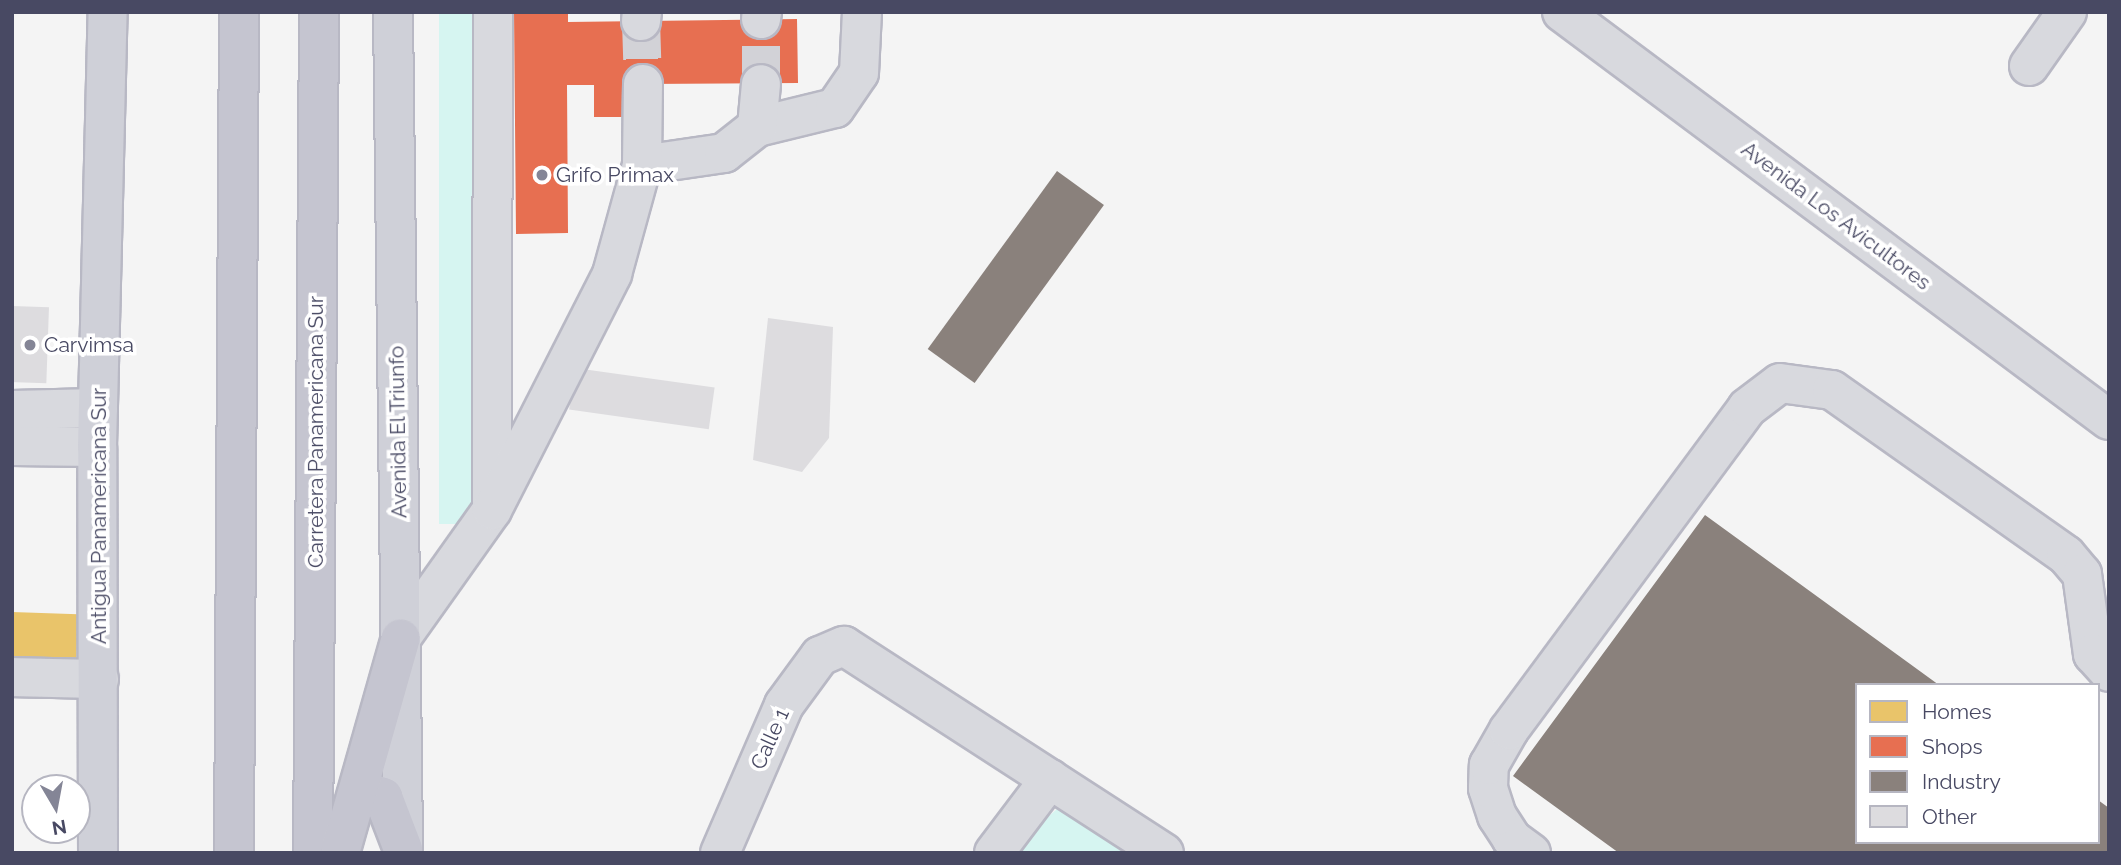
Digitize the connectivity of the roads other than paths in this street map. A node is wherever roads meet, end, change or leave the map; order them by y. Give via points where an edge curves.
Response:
1 (108, 12) edge
2 (239, 12) edge
3 (320, 12) edge
4 (393, 12) edge
5 (493, 12) edge
6 (862, 12) edge
7 (1562, 12) edge
8 (2067, 12) edge
9 (2029, 66) dead end
10 (643, 84) tunnel mouth
11 (761, 84) tunnel mouth
12 (757, 127) junction
13 (642, 165) junction
14 (99, 408) junction
15 (12, 410) edge
16 (2109, 420) edge
17 (12, 446) edge
18 (97, 447) junction
19 (492, 510) junction
20 (401, 638) junction
21 (2109, 673) edge
22 (12, 677) edge
23 (99, 691) junction
24 (12, 702) edge
25 (1050, 779) junction
26 (355, 802) junction
27 (403, 851) edge
28 (97, 853) edge
29 (234, 853) edge
30 (313, 853) edge
31 (340, 853) edge
32 (720, 853) edge
33 (994, 853) edge
34 (1164, 853) edge
35 (1531, 853) edge

1 - 14 main road, Antigua Panamericana Sur
2 - 29 highway
3 - 30 highway, Carretera Panamericana Sur
4 - 20 main road, Avenida El Triunfo
5 - 19 street
6 - 12 street via 859,74 835,108
7 - 16 street, Avenida Los Avicultores
8 - 9 street
10 - 13 street
11 - 12 street
12 - 13 street via 724,153
13 - 19 street via 612,274
14 - 15 street
14 - 18 main road, Antigua Panamericana Sur
17 - 18 street
18 - 23 main road, Antigua Panamericana Sur
19 - 20 street
20 - 26 highway
20 - 27 main road, Avenida El Triunfo
21 - 35 street via 2094,654 2082,573 2066,555 1832,390 1780,383 1747,408 1517,719 1489,765 1488,788 1497,816 1512,839
22 - 23 street
23 - 24 street
23 - 28 main road, Antigua Panamericana Sur
25 - 32 street, Calle 1 via 844,646 820,656 784,705
25 - 33 street
25 - 34 street
26 - 27 highway via 370,793 383,797
26 - 31 highway

